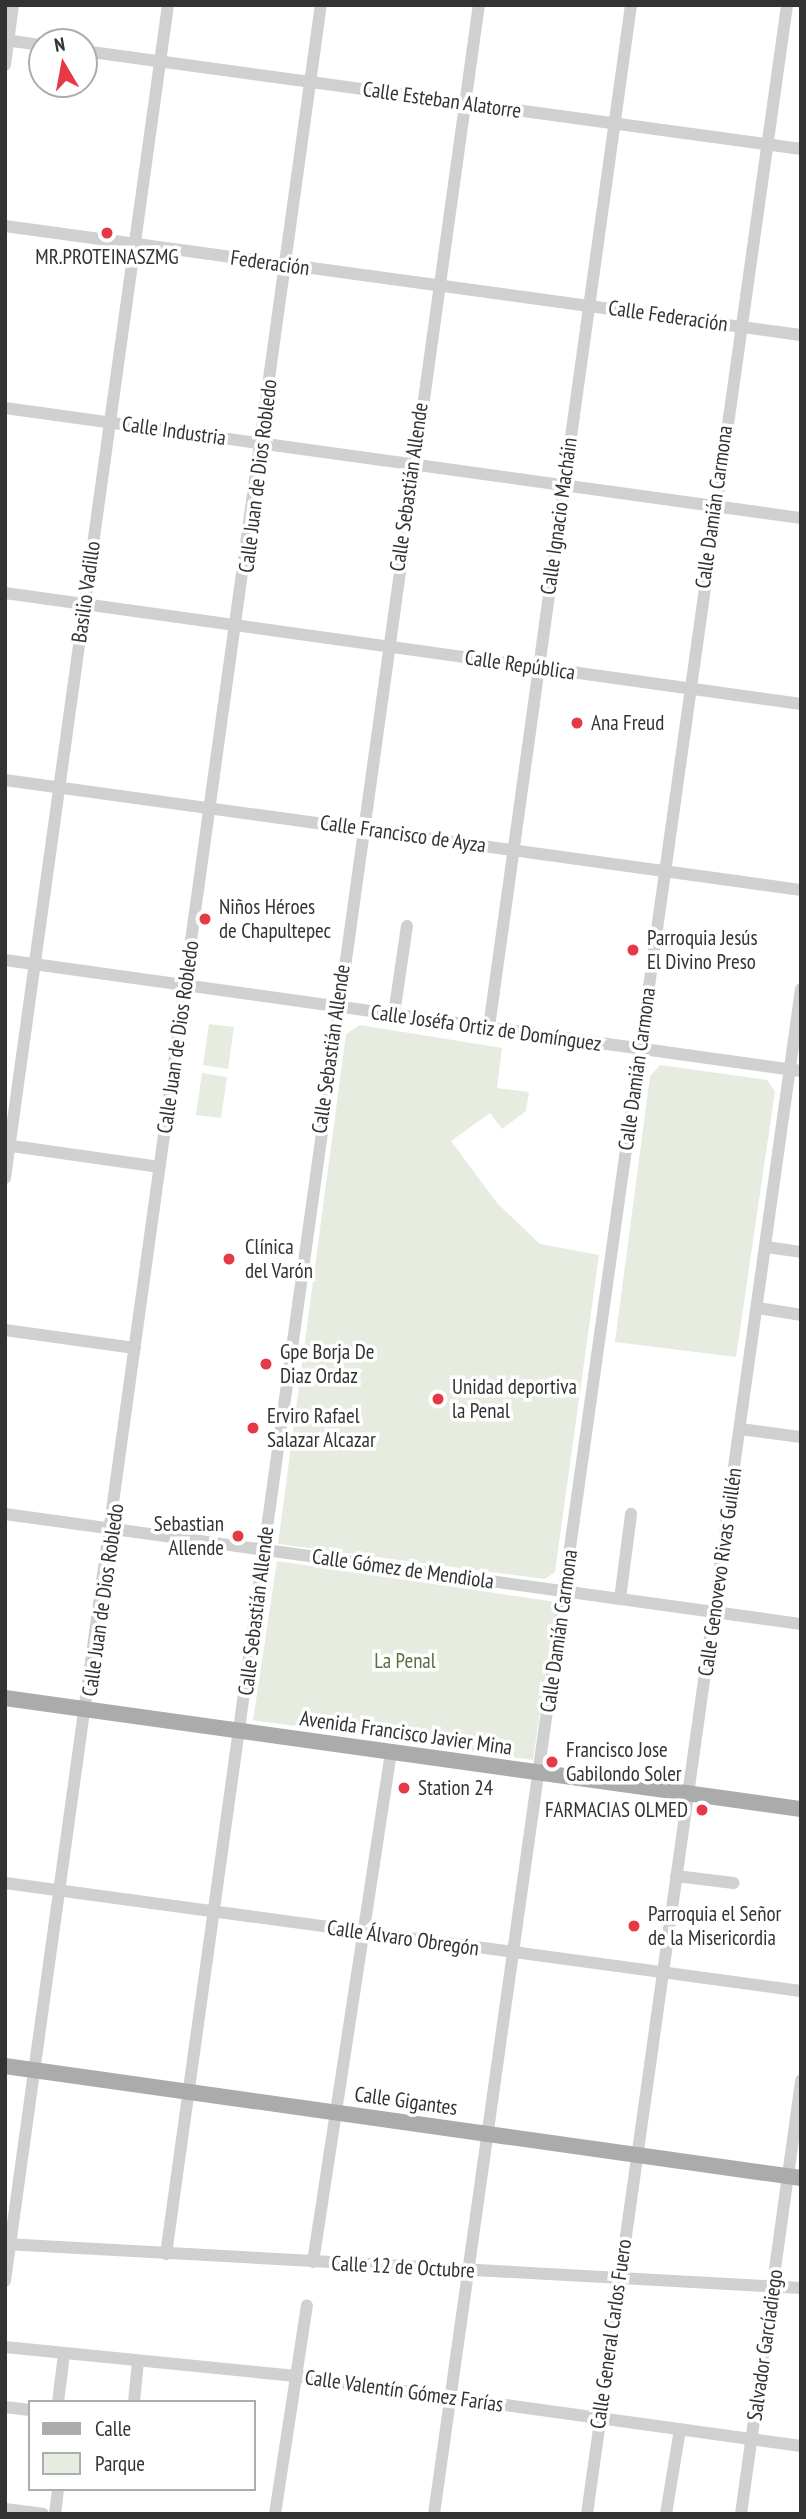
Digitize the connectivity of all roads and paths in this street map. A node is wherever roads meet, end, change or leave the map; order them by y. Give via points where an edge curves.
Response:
1 (13, 5) edge
2 (168, 5) edge
3 (321, 5) edge
4 (479, 5) edge
5 (631, 5) edge
6 (787, 5) edge
7 (7, 40) edge
8 (28, 43) edge
9 (98, 53) edge
10 (160, 61) junction
11 (5, 65) edge
12 (310, 82) junction
13 (463, 103) junction
14 (614, 124) junction
15 (766, 145) junction
16 (801, 149) edge
17 (5, 226) edge
18 (135, 244) junction
19 (287, 265) junction
20 (438, 286) junction
21 (535, 298) joint
22 (588, 305) junction
23 (740, 326) junction
24 (801, 335) edge
25 (5, 408) edge
26 (110, 422) junction
27 (261, 443) junction
28 (412, 464) junction
29 (563, 484) junction
30 (715, 504) junction
31 (801, 518) edge
32 (5, 593) edge
33 (85, 604) junction
34 (239, 626) junction
35 (387, 646) junction
36 (539, 668) junction
37 (688, 688) junction
38 (801, 704) edge
39 (5, 780) edge
40 (59, 788) junction
41 (211, 809) junction
42 (361, 829) junction
43 (514, 849) junction
44 (664, 870) junction
45 (801, 890) edge
46 (407, 926) dead end
47 (5, 960) edge
48 (35, 964) junction
49 (185, 985) junction
50 (801, 989) edge
51 (337, 1006) junction
52 (394, 1014) junction
53 (489, 1027) junction
54 (797, 1040) edge
55 (639, 1050) junction
56 (795, 1071) edge
57 (8, 1146) edge
58 (159, 1167) junction
59 (5, 1178) edge
60 (766, 1247) junction
61 (801, 1252) edge
62 (758, 1308) junction
63 (801, 1315) edge
64 (5, 1330) edge
65 (135, 1348) junction
66 (740, 1429) junction
67 (801, 1437) edge
68 (5, 1514) edge
69 (631, 1514) dead end
70 (114, 1529) junction
71 (264, 1550) junction
72 (564, 1591) junction
73 (620, 1599) junction
74 (714, 1612) junction
75 (801, 1624) edge
76 (5, 1698) edge
77 (89, 1709) junction
78 (241, 1731) junction
79 (391, 1752) junction
80 (539, 1772) junction
81 (688, 1793) junction
82 (801, 1809) edge
83 (677, 1876) junction
84 (5, 1883) edge
85 (734, 1883) dead end
86 (62, 1891) junction
87 (214, 1912) junction
88 (364, 1933) junction
89 (511, 1953) junction
90 (663, 1974) junction
91 (801, 1991) edge
92 (5, 2066) edge
93 (33, 2069) junction
94 (801, 2080) edge
95 (187, 2092) junction
96 (335, 2113) junction
97 (487, 2133) junction
98 (637, 2154) junction
99 (794, 2177) edge
100 (8, 2244) edge
101 (166, 2254) junction
102 (313, 2262) junction
103 (468, 2271) junction
104 (619, 2279) junction
105 (5, 2281) edge
106 (773, 2288) junction
107 (801, 2288) edge
108 (307, 2305) dead end
109 (5, 2347) edge
110 (64, 2354) junction
111 (138, 2361) junction
112 (296, 2376) junction
113 (450, 2397) junction
114 (58, 2400) edge
115 (134, 2400) edge
116 (5, 2407) edge
117 (28, 2410) edge
118 (599, 2418) junction
119 (680, 2429) junction
120 (752, 2439) junction
121 (801, 2446) edge
122 (58, 2491) edge
123 (5, 2509) edge
124 (43, 2514) edge
125 (55, 2514) edge
126 (275, 2514) edge
127 (434, 2514) edge
128 (587, 2514) edge
129 (666, 2514) edge
130 (741, 2514) edge

1 - 7 street
2 - 10 street, Basilio Vadillo
3 - 12 street, Calle Juan de Dios Robledo
4 - 13 street, Calle Sebastián Allende
5 - 14 street, Calle Ignacio Macháin
6 - 15 street, Calle Damián Carmona
7 - 8 street
7 - 11 street
9 - 10 street, Calle Esteban Alatorre
10 - 12 street, Calle Esteban Alatorre
10 - 18 street, Basilio Vadillo
12 - 13 street, Calle Esteban Alatorre
12 - 19 street, Calle Juan de Dios Robledo
13 - 14 street, Calle Esteban Alatorre
13 - 20 street, Calle Sebastián Allende
14 - 15 street, Calle Esteban Alatorre
14 - 22 street, Calle Ignacio Macháin
15 - 16 street, Calle Esteban Alatorre
15 - 23 street, Calle Damián Carmona
17 - 18 street, Federación
18 - 19 street, Federación
18 - 26 street, Basilio Vadillo
19 - 20 street, Federación
19 - 27 street, Calle Juan de Dios Robledo
20 - 21 street, Federación
20 - 28 street, Calle Sebastián Allende
21 - 22 street, Calle Federación
22 - 23 street, Calle Federación
22 - 29 street, Calle Ignacio Macháin
23 - 24 street, Calle Federación
23 - 30 street, Calle Damián Carmona
25 - 26 street, Calle Industria
26 - 27 street, Calle Industria
26 - 33 street, Basilio Vadillo
27 - 28 street, Calle Industria
27 - 34 street, Calle Juan de Dios Robledo
28 - 29 street, Calle Industria
28 - 35 street, Calle Sebastián Allende
29 - 30 street, Calle Industria
29 - 36 street, Calle Ignacio Macháin
30 - 31 street, Calle Industria
30 - 37 street, Calle Damián Carmona
32 - 33 street, Calle República
33 - 34 street, Calle República
33 - 40 street, Basilio Vadillo
34 - 35 street, Calle República
34 - 41 street, Calle Juan de Dios Robledo
35 - 36 street, Calle República
35 - 42 street, Calle Sebastián Allende
36 - 37 street, Calle República
36 - 43 street, Calle Ignacio Macháin
37 - 38 street, Calle República
37 - 44 street, Calle Damián Carmona
39 - 40 street, Calle Francisco de Ayza
40 - 41 street, Calle Francisco de Ayza
40 - 48 street, Basilio Vadillo
41 - 42 street, Calle Francisco de Ayza
41 - 49 street, Calle Juan de Dios Robledo
42 - 43 street, Calle Francisco de Ayza
42 - 51 street, Calle Sebastián Allende
43 - 44 street, Calle Francisco de Ayza
43 - 53 street, Calle Ignacio Macháin
44 - 45 street, Calle Francisco de Ayza
44 - 55 street, Calle Damián Carmona
46 - 52 street
47 - 48 street, Calle Joséfa Ortiz de Domínguez
48 - 49 street, Calle Joséfa Ortiz de Domínguez
48 - 57 street, Basilio Vadillo
49 - 51 street, Calle Joséfa Ortiz de Domínguez
49 - 58 street, Calle Juan de Dios Robledo
50 - 54 street, Calle Genovevo Rivas Guillén
51 - 52 street, Calle Joséfa Ortiz de Domínguez
51 - 71 street, Calle Sebastián Allende
52 - 53 street, Calle Joséfa Ortiz de Domínguez
53 - 55 street, Calle Joséfa Ortiz de Domínguez
54 - 56 street, Calle Genovevo Rivas Guillén
55 - 56 street, Calle Joséfa Ortiz de Domínguez
55 - 72 street, Calle Damián Carmona
56 - 60 street, Calle Genovevo Rivas Guillén
57 - 58 street
57 - 59 street, Basilio Vadillo
58 - 65 street, Calle Juan de Dios Robledo
60 - 61 street
60 - 62 street, Calle Genovevo Rivas Guillén
62 - 63 street
62 - 66 street, Calle Genovevo Rivas Guillén
64 - 65 street
65 - 70 street, Calle Juan de Dios Robledo
66 - 67 street
66 - 74 street, Calle Genovevo Rivas Guillén
68 - 70 street, Calle Gómez de Mendiola
69 - 73 street
70 - 71 street, Calle Gómez de Mendiola
70 - 77 street, Calle Juan de Dios Robledo
71 - 72 street, Calle Gómez de Mendiola
71 - 78 street, Calle Sebastián Allende
72 - 73 street, Calle Gómez de Mendiola
72 - 80 street, Calle Damián Carmona
73 - 74 street, Calle Gómez de Mendiola
74 - 75 street, Calle Gómez de Mendiola
74 - 81 street, Calle Genovevo Rivas Guillén
76 - 77 main road, Avenida Francisco Javier Mina
77 - 78 main road, Avenida Francisco Javier Mina
77 - 86 street, Calle Juan de Dios Robledo
78 - 79 main road, Avenida Francisco Javier Mina
78 - 87 street, Calle Sebastián Allende
79 - 80 main road, Avenida Francisco Javier Mina
79 - 88 street
80 - 81 main road, Avenida Francisco Javier Mina
80 - 89 street, Calle Damián Carmona
81 - 82 main road, Avenida Francisco Javier Mina
81 - 83 street, Calle Genovevo Rivas Guillén
83 - 85 street
83 - 90 street, Calle Genovevo Rivas Guillén
84 - 86 street, Calle Álvaro Obregón
86 - 87 street, Calle Álvaro Obregón
86 - 93 street, Calle Juan de Dios Robledo
87 - 88 street, Calle Álvaro Obregón
87 - 95 street, Calle Sebastián Allende
88 - 89 street, Calle Álvaro Obregón
88 - 96 street
89 - 90 street, Calle Álvaro Obregón
89 - 97 street, Calle Damián Carmona
90 - 91 street, Calle Álvaro Obregón
90 - 98 street, Calle Genovevo Rivas Guillén
92 - 93 main road, Calle Gigantes
93 - 95 main road, Calle Gigantes
93 - 100 street, Calle Juan de Dios Robledo
94 - 99 street, Salvador Garcíadiego
95 - 96 main road, Calle Gigantes
95 - 101 street, Calle Sebastián Allende
96 - 97 main road, Calle Gigantes
96 - 102 street
97 - 98 main road, Calle Gigantes
97 - 103 street, Calle Damián Carmona
98 - 99 main road, Calle Gigantes
98 - 104 street, Calle General Carlos Fuero
99 - 106 street, Salvador Garcíadiego
100 - 101 street, Calle 12 de Octubre
100 - 105 street, Calle Juan de Dios Robledo
101 - 102 street, Calle 12 de Octubre
102 - 103 street, Calle 12 de Octubre
103 - 104 street, Calle 12 de Octubre
103 - 113 street, Calle Damián Carmona
104 - 106 street, Calle 12 de Octubre
104 - 118 street, Calle General Carlos Fuero
106 - 107 street, Calle 12 de Octubre
106 - 120 street, Salvador Garcíadiego
108 - 112 street
109 - 110 street, Calle Valentín Gómez Farías
110 - 111 street, Calle Valentín Gómez Farías
110 - 114 street
111 - 112 street, Calle Valentín Gómez Farías
111 - 115 street
112 - 113 street, Calle Valentín Gómez Farías
112 - 126 street
113 - 118 street, Calle Valentín Gómez Farías
113 - 127 street, Calle Damián Carmona
116 - 117 street
118 - 119 street, Calle Valentín Gómez Farías
118 - 128 street, Calle General Carlos Fuero
119 - 120 street, Calle Valentín Gómez Farías
119 - 129 street
120 - 121 street, Calle Valentín Gómez Farías
120 - 130 street, Salvador Garcíadiego
122 - 125 street
123 - 124 street

